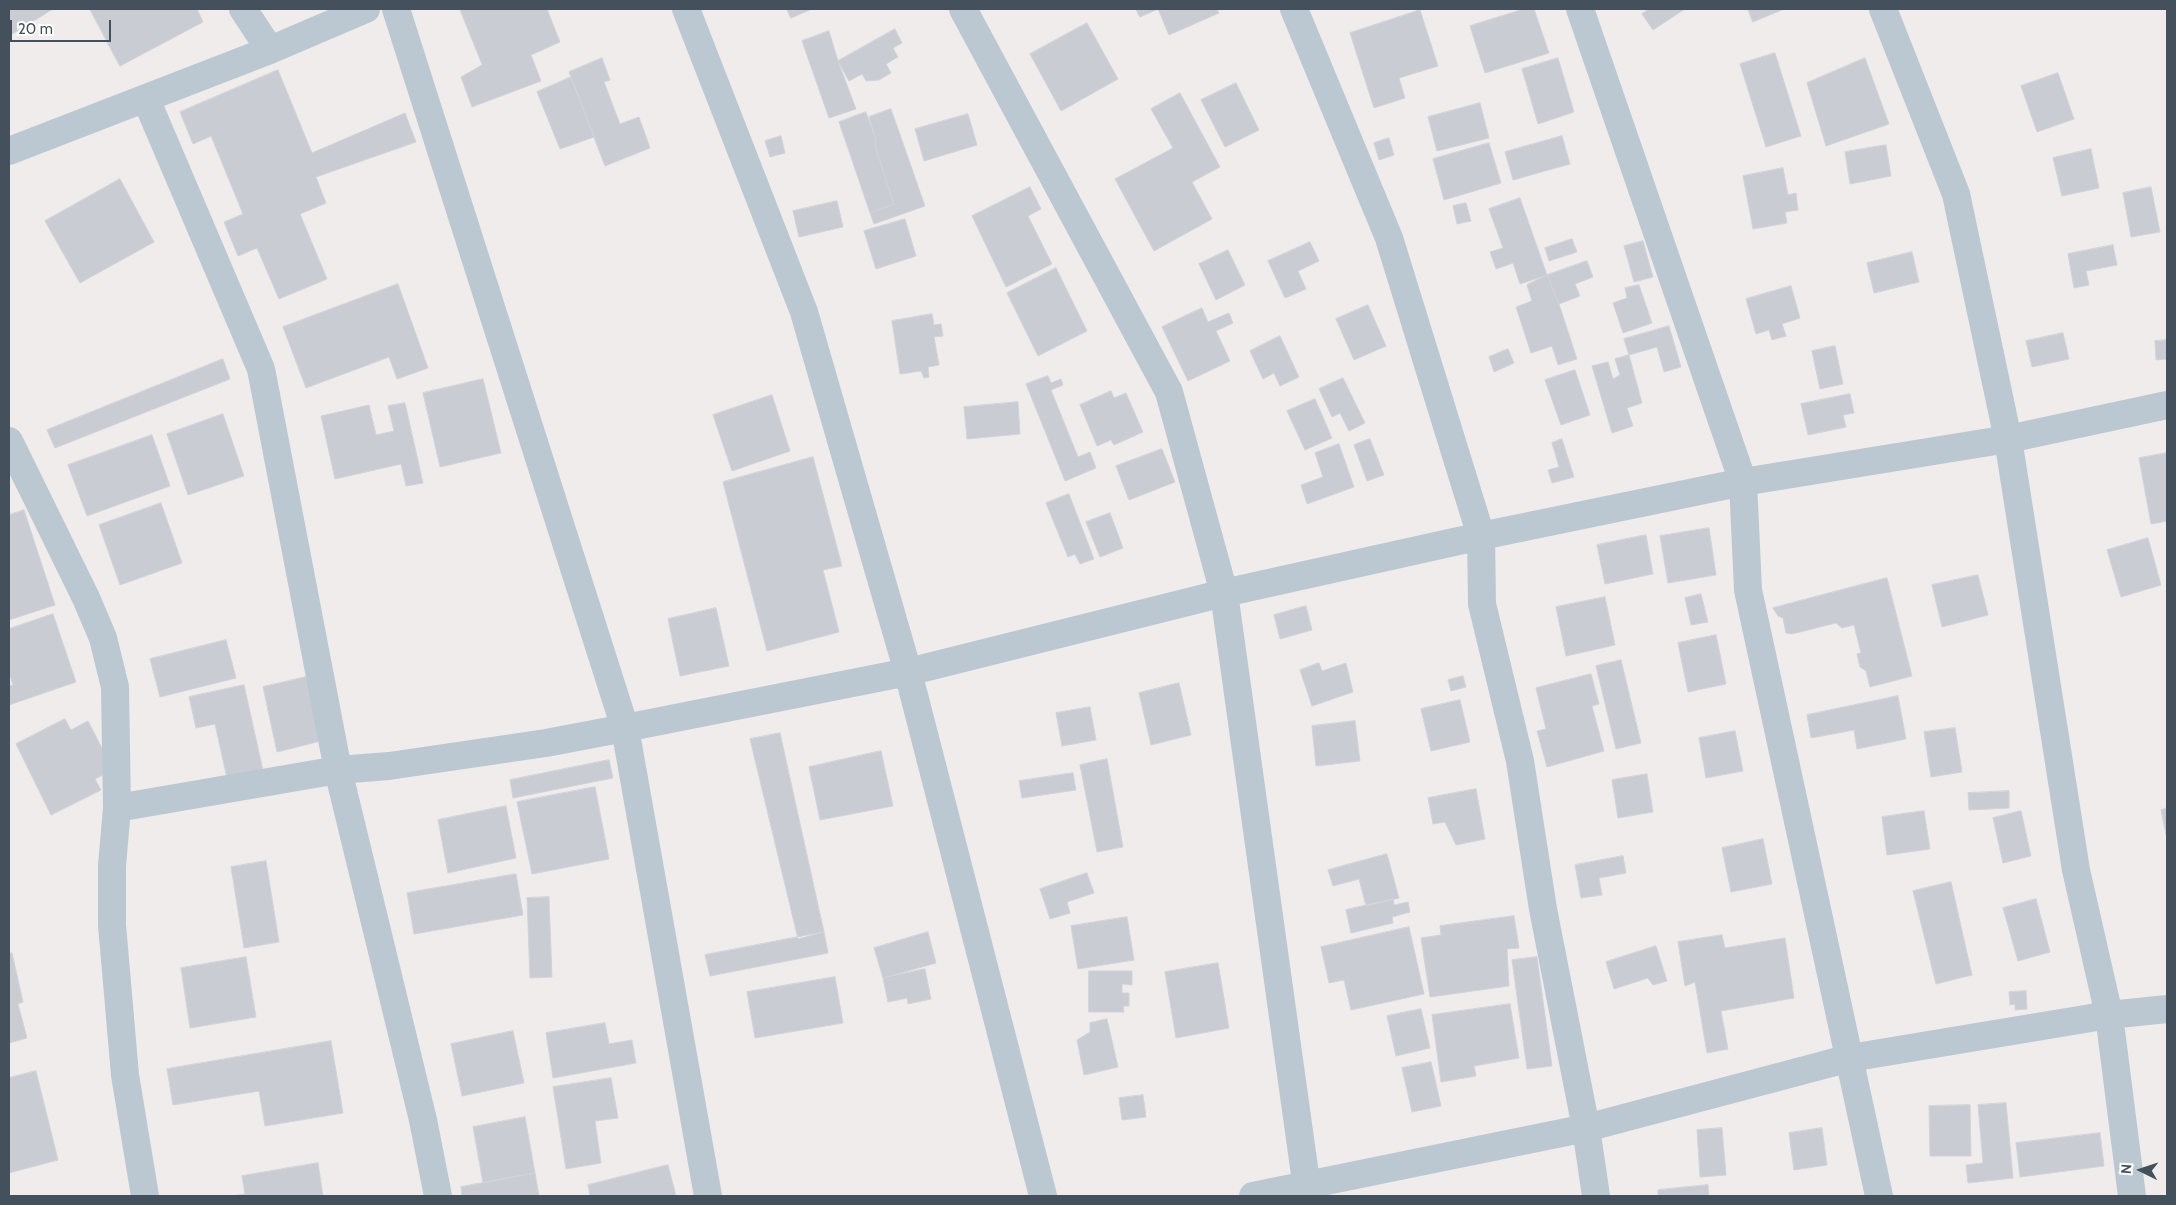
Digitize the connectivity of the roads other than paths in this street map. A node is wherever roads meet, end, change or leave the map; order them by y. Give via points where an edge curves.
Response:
1 (243, 9) edge
2 (366, 9) edge
3 (396, 9) edge
4 (686, 9) edge
5 (963, 9) edge
6 (1294, 9) edge
7 (1580, 9) edge
8 (1883, 9) edge
9 (270, 50) junction
10 (146, 99) junction
11 (9, 151) edge
12 (2167, 405) edge
13 (2008, 439) junction
14 (9, 441) edge
15 (1743, 482) junction
16 (1480, 536) junction
17 (1224, 593) junction
18 (908, 672) junction
19 (625, 728) junction
20 (338, 770) junction
21 (117, 808) junction
22 (2167, 1009) edge
23 (2109, 1015) junction
24 (1850, 1058) junction
25 (1586, 1128) junction
26 (1307, 1191) edge
27 (145, 1196) edge
28 (438, 1196) edge
29 (708, 1196) edge
30 (1043, 1196) edge
31 (1252, 1196) edge
32 (1596, 1196) edge
33 (1879, 1196) edge
34 (2132, 1196) edge

1 - 9 street
2 - 9 street
3 - 19 street
4 - 18 street via 804,312
5 - 17 street via 1169,392
6 - 16 street via 1389,238
7 - 15 street
8 - 13 street via 1956,194
9 - 10 street
10 - 11 street
10 - 20 street via 261,368
12 - 13 street
13 - 15 street
13 - 23 street via 2076,870
14 - 21 street via 103,638 115,687
15 - 16 street
15 - 24 street via 1748,590
16 - 17 street
16 - 25 street via 1482,604 1520,761 1543,909
17 - 18 street
17 - 26 street
18 - 19 street
18 - 30 street
19 - 20 street via 389,766
19 - 29 street
20 - 21 street
20 - 28 street via 423,1120
21 - 27 street via 112,866 112,925 125,1075
22 - 23 street
23 - 24 street
23 - 34 street
24 - 25 street
24 - 33 street
25 - 26 street
25 - 32 street
26 - 31 street

